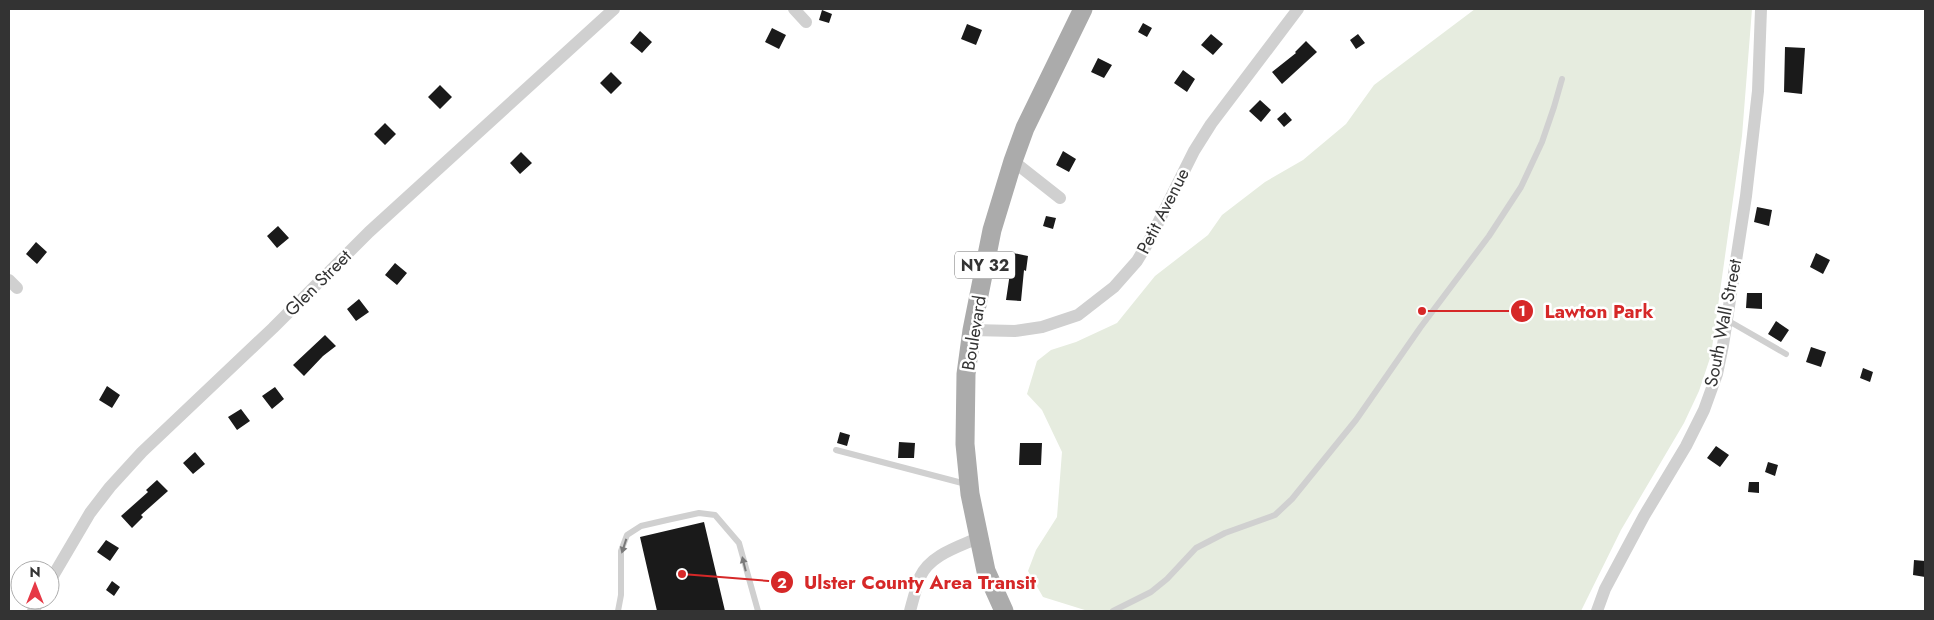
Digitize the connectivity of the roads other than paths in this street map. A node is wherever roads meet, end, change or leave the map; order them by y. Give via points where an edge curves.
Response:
1 (614, 9) edge
2 (794, 9) edge
3 (1083, 9) edge
4 (1298, 9) edge
5 (1761, 9) edge
6 (806, 22) dead end
7 (1562, 79) dead end
8 (1013, 161) junction
9 (1060, 198) dead end
10 (1727, 320) junction
11 (972, 330) junction
12 (1786, 354) dead end
13 (836, 450) dead end
14 (969, 485) junction
15 (978, 538) junction
16 (60, 564) edge
17 (618, 611) edge
18 (758, 611) edge
19 (910, 611) edge
20 (1004, 611) edge
21 (1113, 611) edge
22 (1597, 611) edge

1 - 16 street, Glen Street via 369,232 142,452 90,512
2 - 6 street
3 - 8 main road, Boulevard / NY 32 via 1025,128
4 - 11 street, Petit Avenue via 1211,124 1149,241 1114,288 1078,315 1042,327 1015,331
5 - 10 street, South Wall Street via 1757,100
7 - 21 lane via 1542,142 1521,187 1356,420 1292,499 1275,515 1225,533 1196,548 1151,592
8 - 9 street
8 - 11 main road, Boulevard / NY 32 via 992,230
10 - 12 lane
10 - 22 street, South Wall Street via 1716,374 1704,410 1605,588
11 - 14 main road, Boulevard / NY 32 via 966,384 965,444
13 - 14 lane
14 - 15 main road, Boulevard / NY 32
15 - 19 street via 939,556 926,568
15 - 20 main road, Boulevard / NY 32 via 986,572
18 -> 17 lane via 739,543 716,515 699,513 641,526 627,535 621,551

